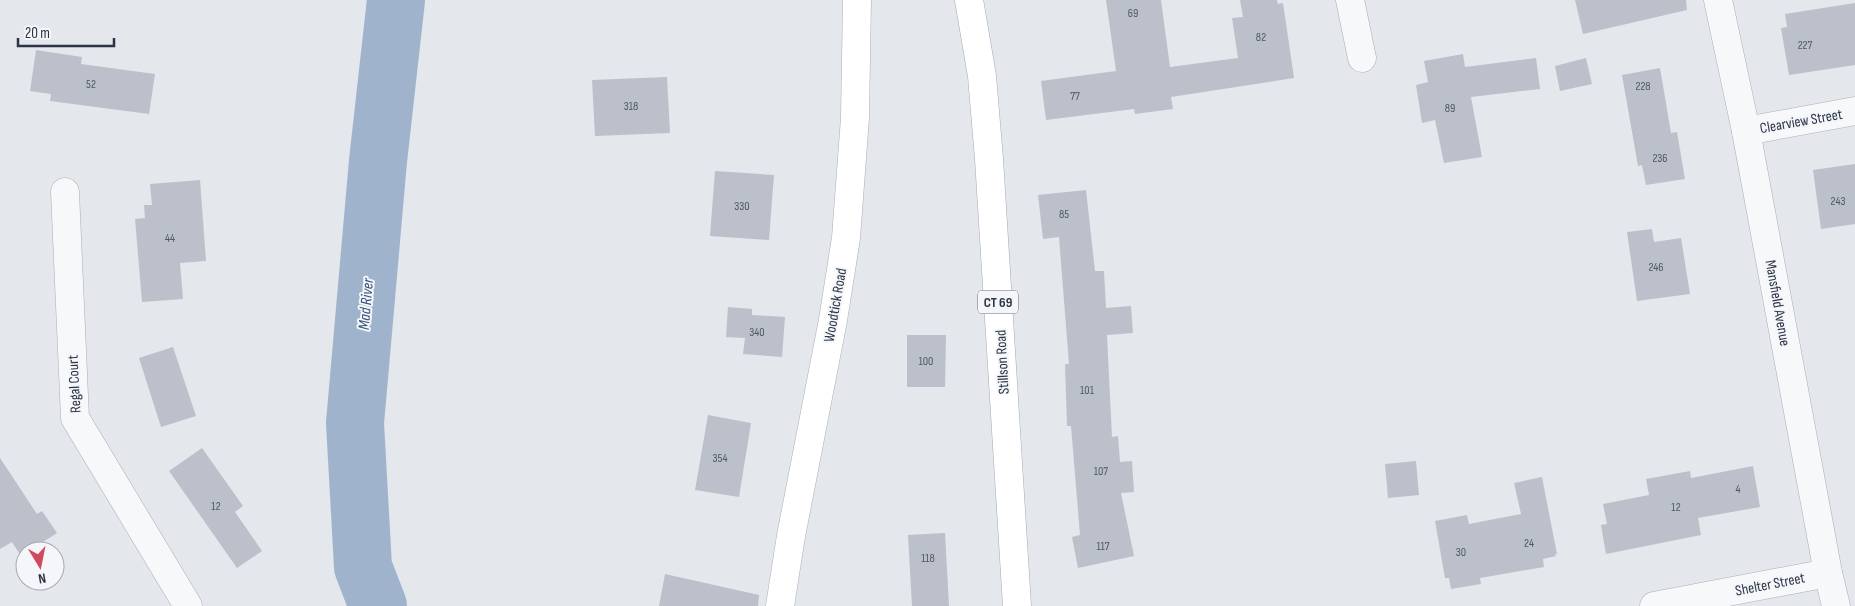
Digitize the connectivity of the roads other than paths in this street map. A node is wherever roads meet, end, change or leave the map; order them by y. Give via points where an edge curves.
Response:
1 (857, 0) edge
2 (969, 0) edge
3 (1350, 0) edge
4 (1718, 0) edge
5 (1362, 58) dead end
6 (1855, 111) edge
7 (1746, 131) junction
8 (65, 192) dead end
9 (1828, 572) junction
10 (188, 606) edge
11 (780, 606) edge
12 (1017, 606) edge
13 (1654, 606) edge
14 (1836, 606) edge

1 - 11 main road, Woodtick Road via 855,118 846,238
2 - 12 main road, Stillson Road / CT 69 via 982,76 989,159
3 - 5 street
4 - 7 street, Mansfield Avenue
6 - 7 street, Clearview Street
7 - 9 street, Mansfield Avenue
8 - 10 street, Regal Court via 74,418
9 - 13 street, Shelter Street
9 - 14 street, Mansfield Avenue

